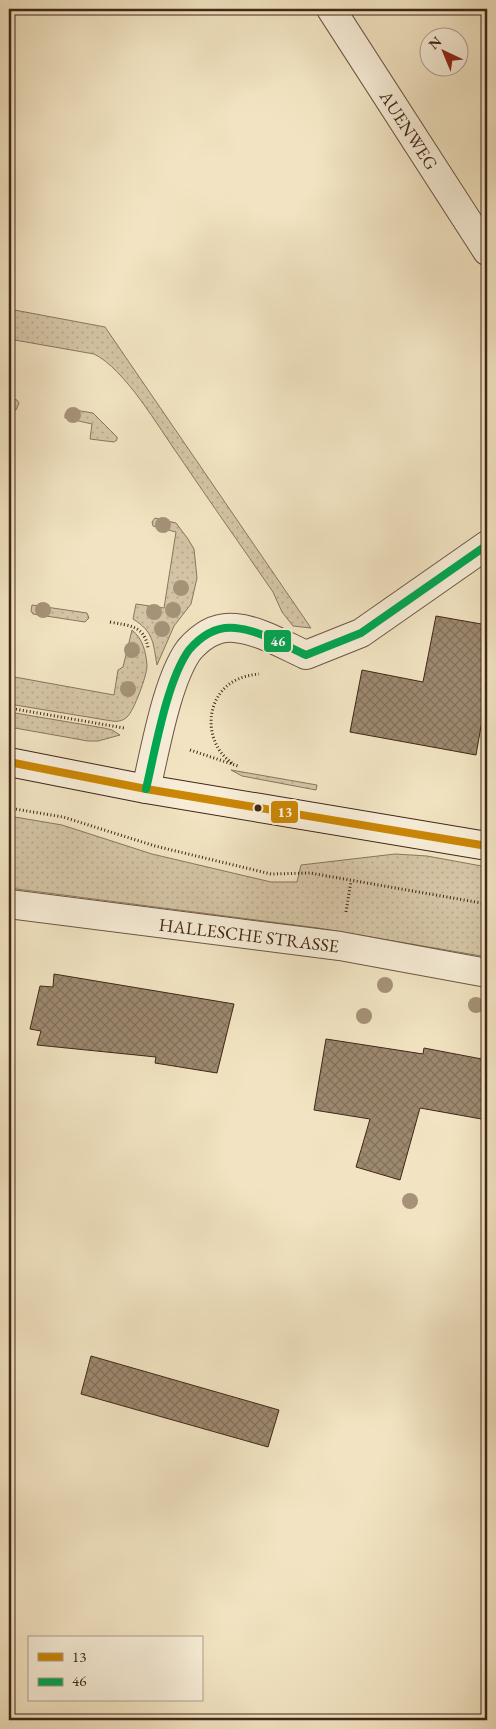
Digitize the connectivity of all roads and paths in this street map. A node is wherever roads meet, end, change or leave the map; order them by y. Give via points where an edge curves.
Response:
1 (331, 9) edge
2 (487, 251) edge
3 (487, 545) edge
4 (110, 622) dead end
5 (149, 651) dead end
6 (306, 655) junction
7 (9, 708) edge
8 (158, 740) junction
9 (9, 762) edge
10 (236, 766) junction
11 (246, 767) dead end
12 (146, 788) junction
13 (9, 808) edge
14 (487, 846) edge
15 (351, 881) junction
16 (9, 904) edge
17 (487, 904) edge
18 (345, 917) dead end
19 (487, 973) edge

1 - 2 street, AUENWEG
3 - 6 street via 361,633
4 - 5 path via 138,628
6 - 8 street via 248,630 219,629 204,635 189,651 180,668
6 - 10 path via 269,674 235,680 219,696 211,719 214,740 218,749
7 - 8 path via 122,727
8 - 10 path
8 - 12 street
9 - 12 street
10 - 11 path
12 - 14 street
13 - 15 path via 63,817 155,846 271,874 310,873
15 - 17 path
15 - 18 path
16 - 19 street, HALLESCHE STRASSE via 340,946

